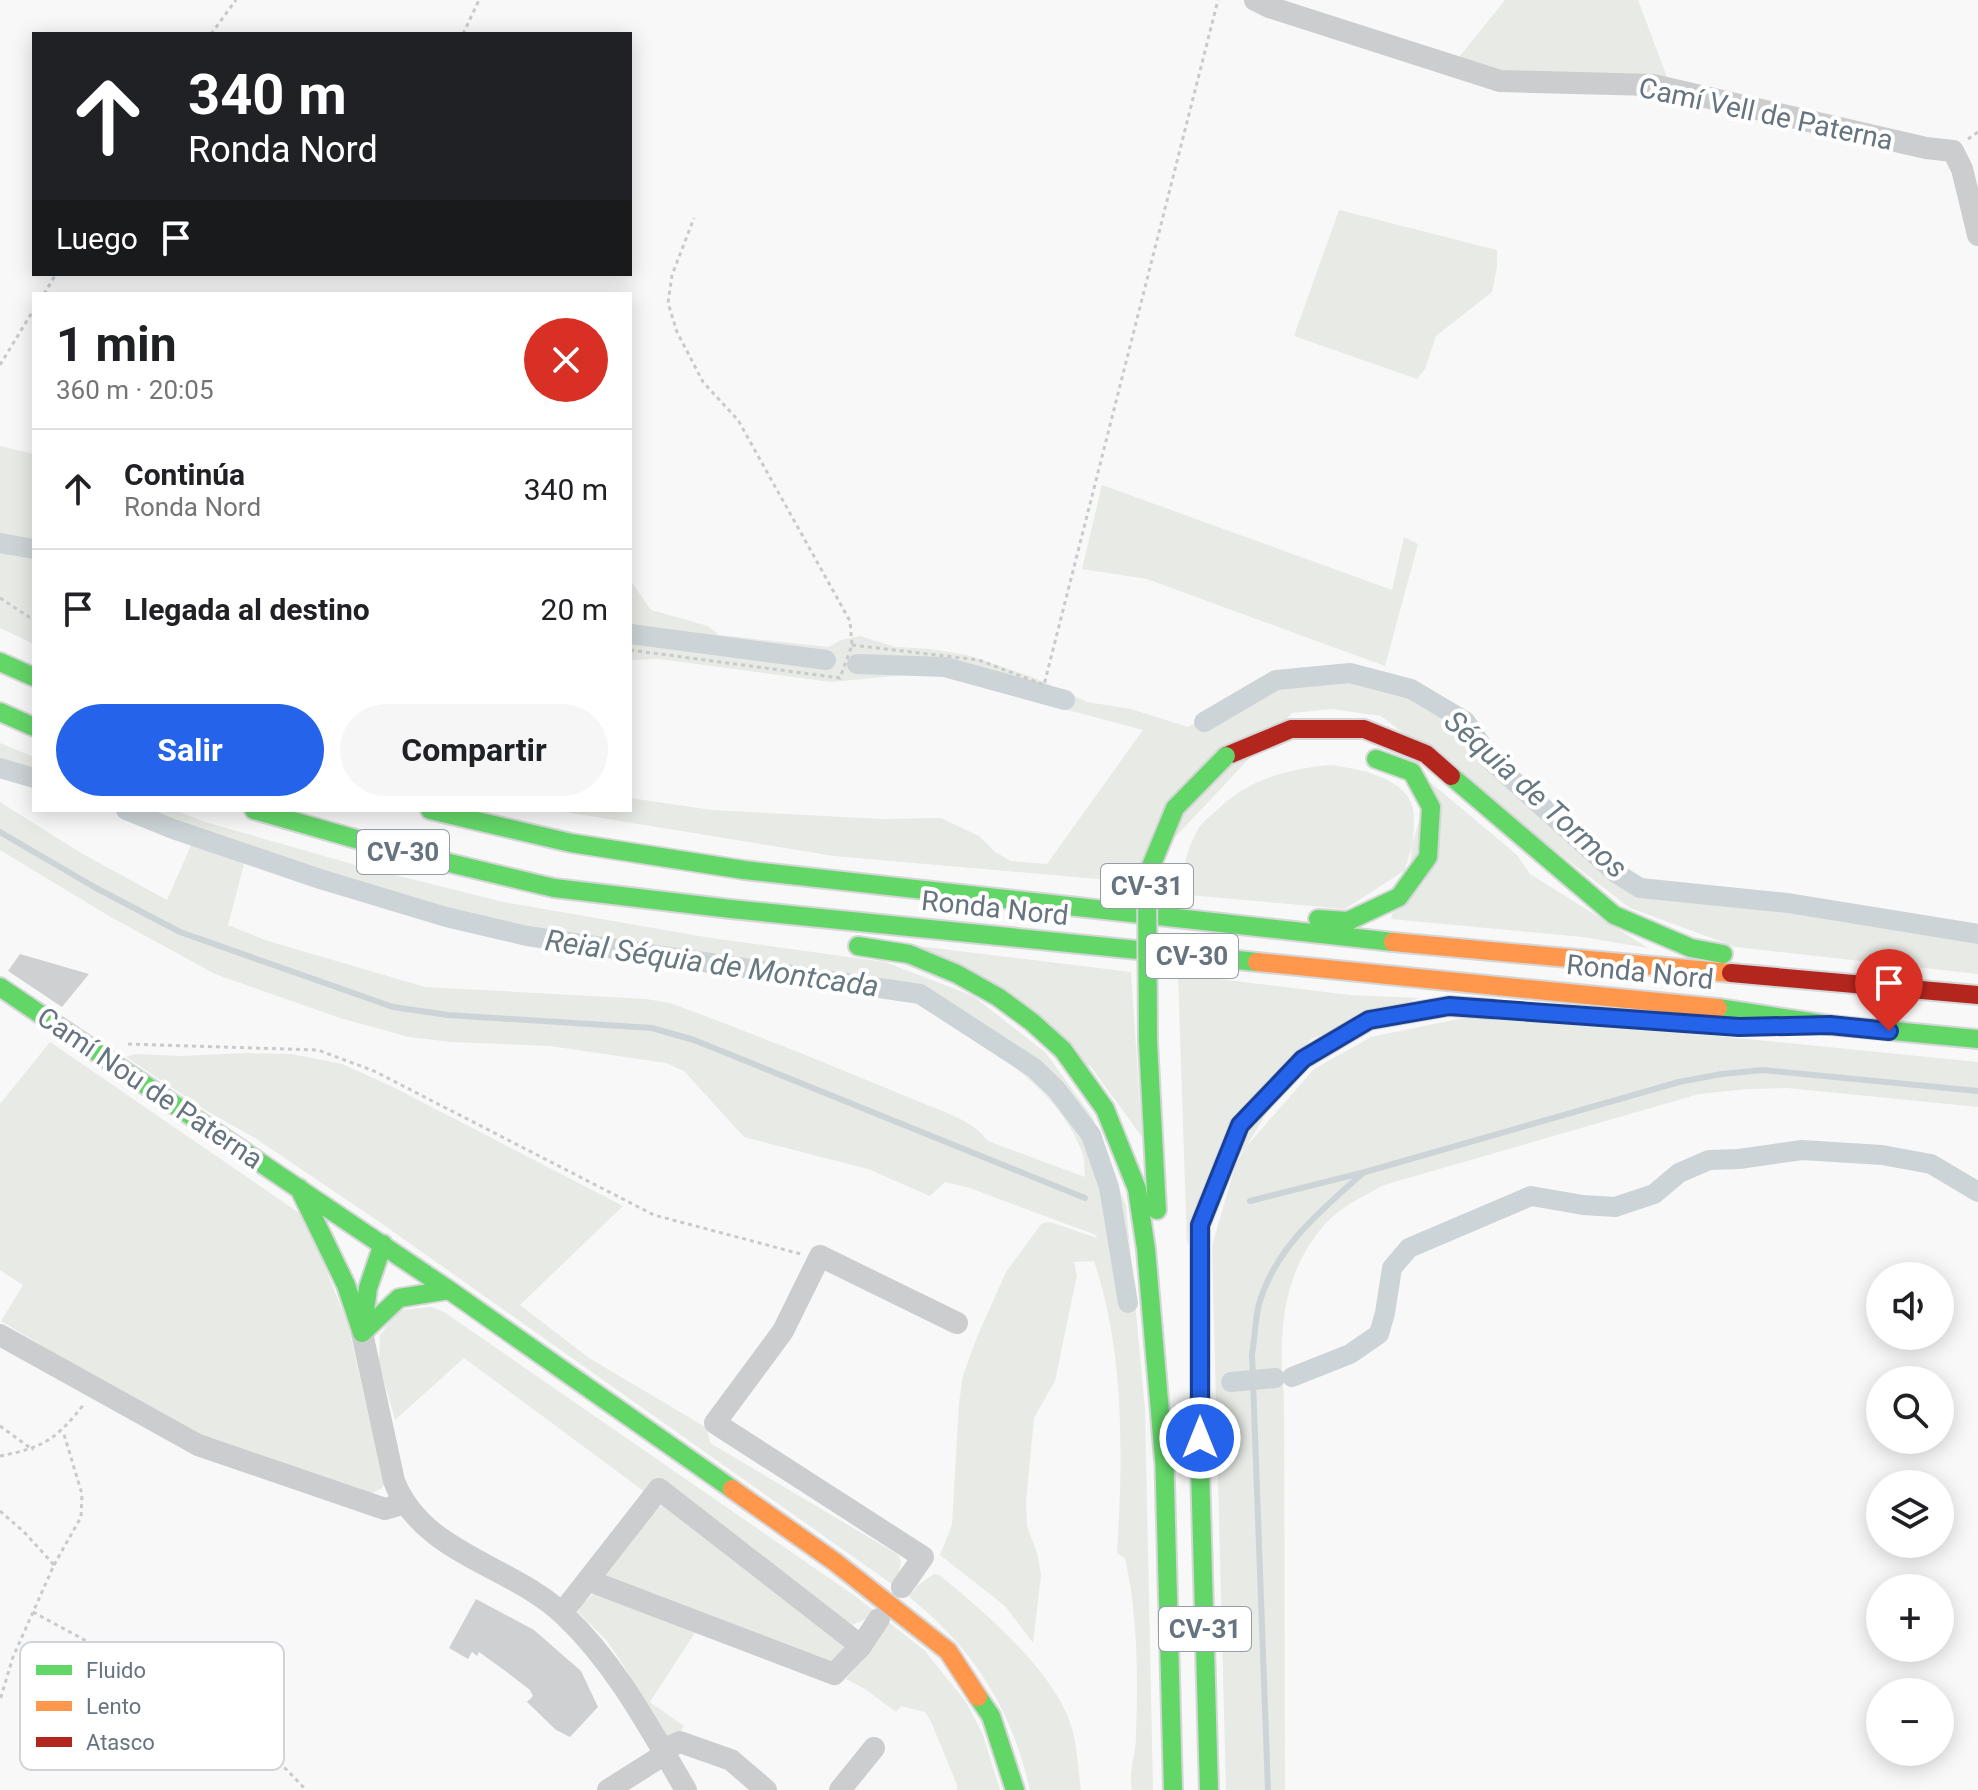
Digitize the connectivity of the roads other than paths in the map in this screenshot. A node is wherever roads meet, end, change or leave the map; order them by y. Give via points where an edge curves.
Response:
1 (1255, 0) edge
2 (1978, 235) edge
3 (0, 662) edge
4 (32, 676) edge
5 (0, 712) edge
6 (32, 726) edge
7 (1355, 751) dead end
8 (261, 812) edge
9 (439, 812) edge
10 (554, 888) junction
11 (1166, 896) dead end
12 (1102, 908) junction
13 (772, 932) dead end
14 (833, 942) dead end
15 (1166, 974) dead end
16 (0, 987) edge
17 (1916, 989) junction
18 (1978, 995) edge
19 (1510, 1011) dead end
20 (1693, 1024) dead end
21 (1830, 1025) junction
22 (1978, 1039) edge
23 (299, 1188) junction
24 (383, 1244) junction
25 (1182, 1283) dead end
26 (346, 1285) junction
27 (449, 1290) junction
28 (957, 1323) dead end
29 (362, 1333) junction
30 (0, 1335) edge
31 (1200, 1468) junction
32 (1165, 1471) junction
33 (405, 1503) junction
34 (590, 1581) junction
35 (902, 1587) dead end
36 (562, 1613) junction
37 (879, 1619) dead end
38 (861, 1646) junction
39 (874, 1748) dead end
40 (664, 1752) junction
41 (608, 1790) edge
42 (686, 1790) edge
43 (766, 1790) edge
44 (840, 1790) edge
45 (1015, 1790) edge
46 (1173, 1790) edge
47 (1209, 1790) edge

1 - 2 street, Camí Vell de Paterna via 1500,81 1653,85 1953,151
3 - 4 main road
5 - 6 main road
7 - 12 main road via 1412,772 1431,807 1428,857 1399,897 1348,921 1207,909
8 - 10 main road, Ronda Nord / CV-30
9 - 12 main road, Ronda Nord / CV-30 via 571,843 744,870
10 - 13 main road
10 - 21 main road, Ronda Nord / CV-30 via 1740,1010
11 - 15 main road
12 - 17 main road, Ronda Nord / CV-30 via 1490,952
14 - 32 main road via 909,954 998,997 1063,1050 1105,1109 1137,1189
16 - 23 main road, Camí Nou de Paterna
17 - 18 main road, Ronda Nord / CV-30
17 - 32 main road, CV-31, bridge via 1691,948 1614,915 1426,754 1364,729 1291,729 1226,756 1175,808 1147,876 1148,1042
19 - 31 main road via 1449,1006 1369,1020 1303,1059 1240,1125 1200,1225
20 - 21 main road
21 - 22 main road, Ronda Nord / CV-30
23 - 24 main road, Camí Nou de Paterna
23 - 26 main road
24 - 26 main road
24 - 27 main road, Camí Nou de Paterna
24 - 29 main road via 368,1288
25 - 31 main road
26 - 29 main road
27 - 29 main road via 399,1298
27 - 45 main road, Camí Nou de Paterna via 835,1562 948,1651 991,1716
28 - 35 street via 820,1256 783,1331 715,1423 923,1557
29 - 33 street via 394,1481
30 - 33 street via 198,1445 385,1509
31 - 47 main road, CV-31
32 - 46 main road, CV-31
33 - 36 street via 437,1536
34 - 36 street
34 - 38 street via 834,1674
34 - 38 street via 659,1489
36 - 40 street via 605,1659
37 - 38 street
39 - 44 street
40 - 41 street
40 - 42 street
40 - 43 street via 680,1742 731,1760

